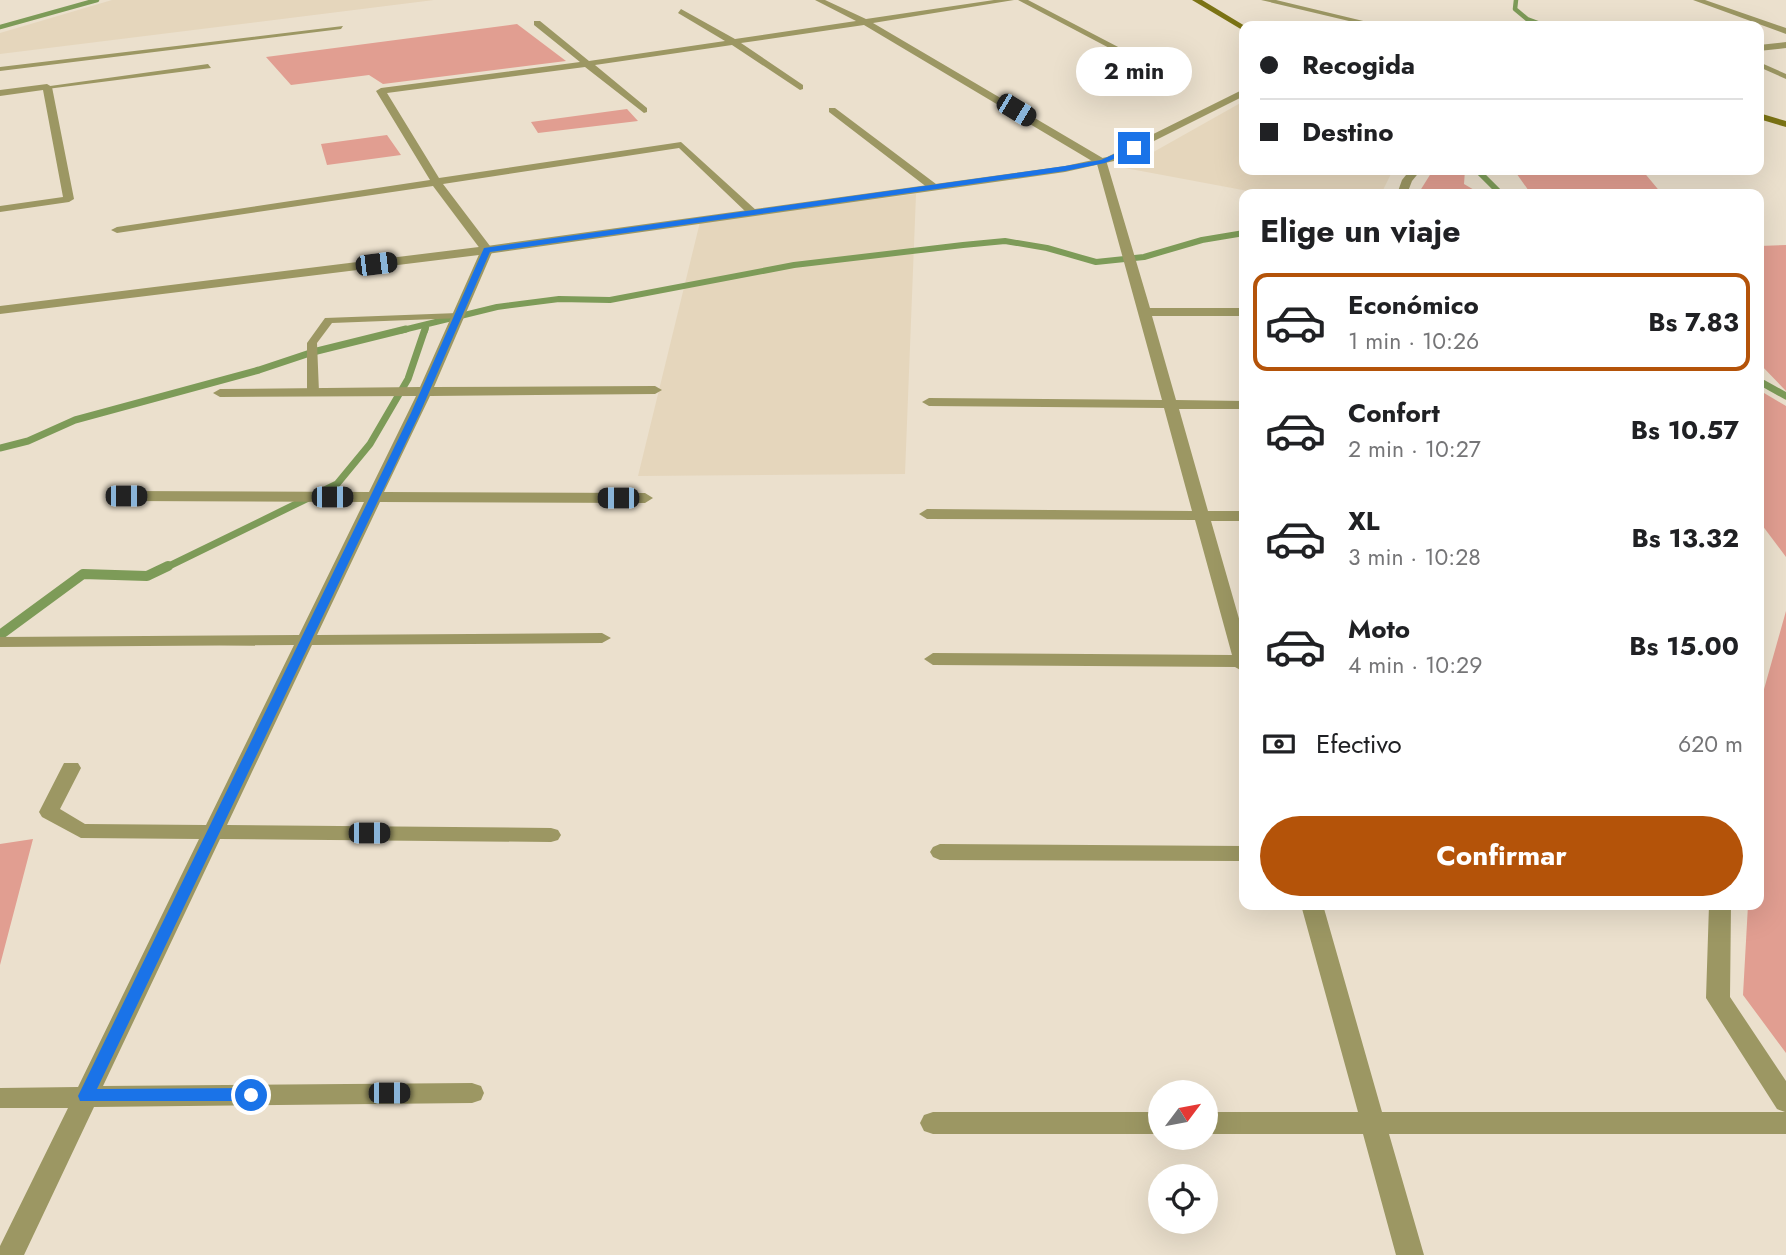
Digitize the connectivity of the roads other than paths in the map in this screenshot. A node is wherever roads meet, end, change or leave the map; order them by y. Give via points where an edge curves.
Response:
1 (819, 0) edge
2 (1010, 0) edge
3 (1022, 0) edge
4 (1196, 0) edge
5 (1265, 0) edge
6 (1698, 0) edge
7 (681, 11) dead end
8 (1358, 21) edge
9 (1758, 21) edge
10 (865, 22) junction
11 (537, 23) dead end
12 (1764, 23) edge
13 (1239, 26) edge
14 (341, 27) dead end
15 (1786, 31) edge
16 (732, 41) junction
17 (1786, 45) edge
18 (1764, 47) edge
19 (1118, 49) dead end
20 (587, 64) junction
21 (208, 66) dead end
22 (1764, 66) edge
23 (0, 69) edge
24 (1786, 77) edge
25 (47, 87) junction
26 (800, 87) dead end
27 (0, 93) edge
28 (1239, 95) edge
29 (644, 110) dead end
30 (832, 110) dead end
31 (1764, 117) edge
32 (1786, 124) edge
33 (1102, 162) junction
34 (437, 183) junction
35 (932, 187) junction
36 (0, 209) edge
37 (751, 211) junction
38 (117, 230) dead end
39 (487, 250) junction
40 (0, 310) edge
41 (1145, 312) junction
42 (1239, 312) edge
43 (458, 316) junction
44 (655, 390) dead end
45 (313, 392) junction
46 (425, 392) junction
47 (220, 393) dead end
48 (929, 402) dead end
49 (1171, 405) junction
50 (1239, 405) edge
51 (126, 496) dead end
52 (375, 497) junction
53 (645, 498) dead end
54 (927, 514) dead end
55 (1202, 516) junction
56 (1239, 516) edge
57 (602, 638) dead end
58 (305, 640) junction
59 (0, 642) edge
60 (1239, 646) edge
61 (933, 659) dead end
62 (1239, 663) edge
63 (71, 768) dead end
64 (213, 832) junction
65 (551, 835) dead end
66 (940, 852) dead end
67 (1239, 854) edge
68 (1313, 910) edge
69 (1720, 910) edge
70 (472, 1093) dead end
71 (86, 1096) junction
72 (0, 1098) edge
73 (1786, 1102) edge
74 (933, 1123) dead end
75 (1148, 1123) edge
76 (1218, 1123) edge
77 (1373, 1123) junction
78 (1786, 1124) edge
79 (10, 1255) edge
80 (1410, 1255) edge

1 - 10 street
2 - 10 street
3 - 19 street
4 - 13 main road
5 - 8 street
6 - 9 street
7 - 16 street
10 - 16 street
10 - 33 street
11 - 20 street
12 - 15 street
14 - 23 lane
16 - 20 street
16 - 26 street
17 - 18 street
20 - 29 street
20 - 34 street via 381,91
21 - 25 lane
22 - 24 lane
25 - 27 street
25 - 36 street via 69,199
28 - 33 street
30 - 35 street
31 - 32 main road
33 - 35 street
33 - 41 street
34 - 37 street via 681,145
34 - 38 street
34 - 39 street
35 - 37 street
37 - 39 street
39 - 40 street
39 - 43 street
41 - 42 street
41 - 49 street
43 - 45 lane via 329,320 312,343
43 - 46 street
44 - 46 street
45 - 46 street
45 - 47 street
46 - 52 street
48 - 49 street
49 - 50 street
49 - 55 street
51 - 52 street
52 - 53 street
52 - 58 street
54 - 55 street
55 - 56 street
55 - 60 street
57 - 58 street
58 - 59 street
58 - 64 street
61 - 62 street
63 - 64 street via 49,812 81,831
64 - 65 street
64 - 71 street
66 - 67 street
68 - 77 street
69 - 73 street via 1717,998
70 - 71 street
71 - 72 street
71 - 79 street
74 - 75 street
76 - 77 street
77 - 78 street
77 - 80 street

